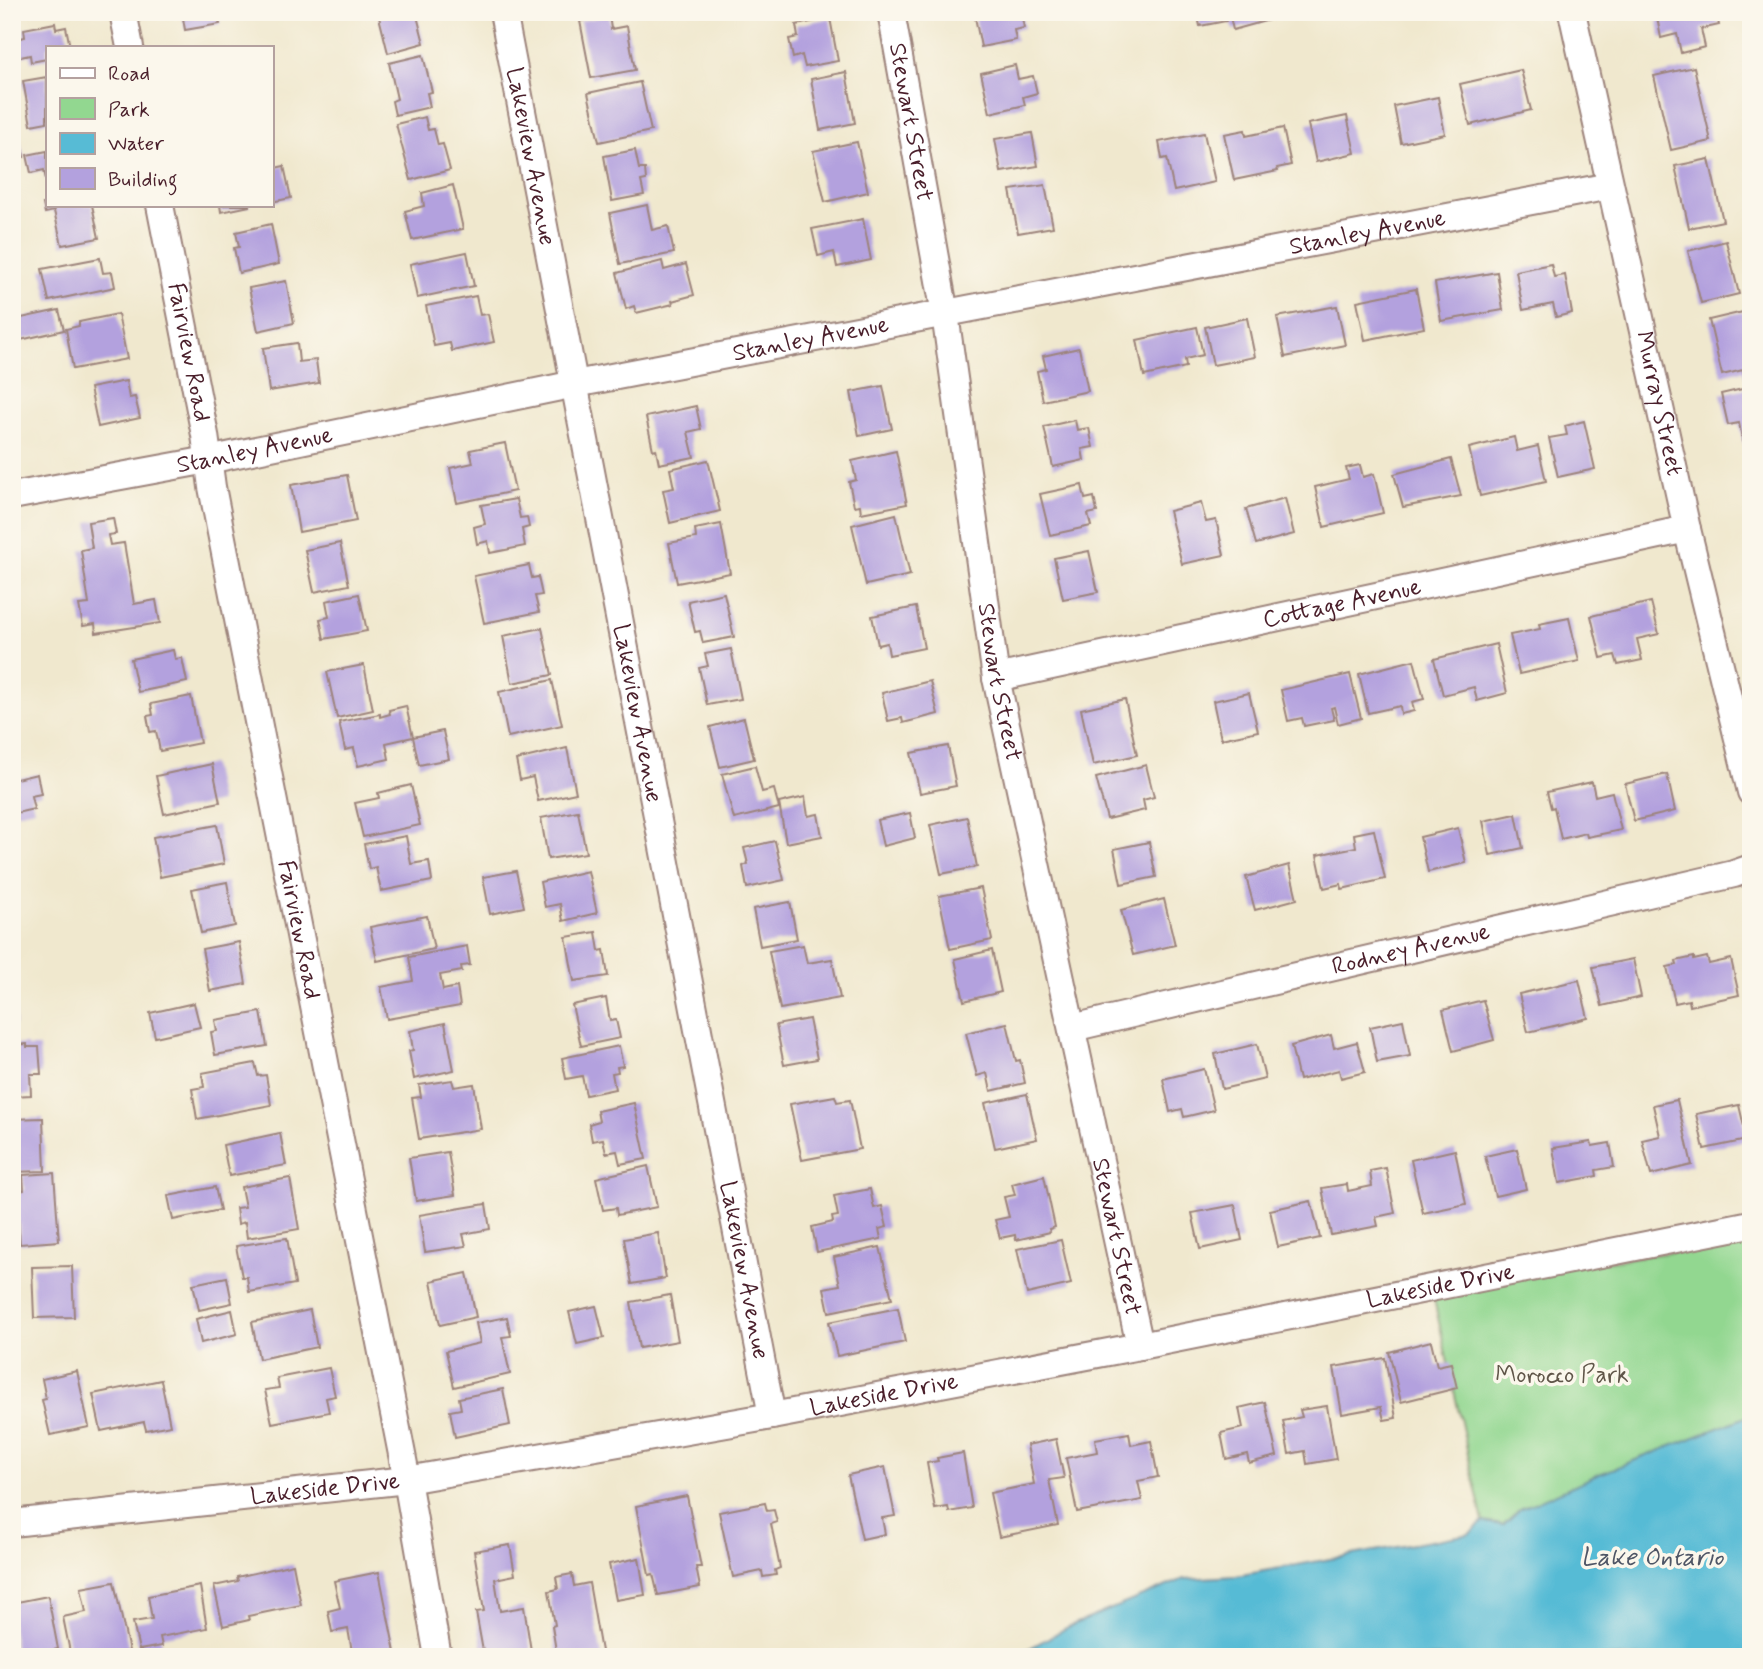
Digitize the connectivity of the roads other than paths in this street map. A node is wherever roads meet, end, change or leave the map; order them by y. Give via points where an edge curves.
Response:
1 (123, 12) edge
2 (503, 12) edge
3 (891, 12) edge
4 (1572, 12) edge
5 (130, 46) edge
6 (1610, 186) junction
7 (160, 206) edge
8 (945, 314) junction
9 (575, 384) junction
10 (208, 460) junction
11 (12, 496) edge
12 (1687, 529) junction
13 (996, 678) junction
14 (1751, 792) edge
15 (1751, 868) edge
16 (1072, 1028) junction
17 (1751, 1224) edge
18 (1140, 1346) junction
19 (772, 1416) junction
20 (407, 1480) junction
21 (12, 1523) edge
22 (438, 1657) edge

1 - 5 street
2 - 9 street, Lakeview Avenue
3 - 8 street, Stewart Street
4 - 6 street, Murray Street
6 - 8 street, Stanley Avenue
6 - 12 street, Murray Street
7 - 10 street, Fairview Road
8 - 9 street, Stanley Avenue
8 - 13 street, Stewart Street
9 - 10 street, Stanley Avenue
9 - 19 street, Lakeview Avenue
10 - 11 street, Stanley Avenue
10 - 20 street, Fairview Road
12 - 13 street, Cottage Avenue
12 - 14 street, Murray Street
13 - 16 street, Stewart Street
15 - 16 street, Rodney Avenue
16 - 18 street, Stewart Street
17 - 18 street, Lakeside Drive
18 - 19 street, Lakeside Drive
19 - 20 street, Lakeside Drive
20 - 21 street, Lakeside Drive
20 - 22 street, Fairview Road

